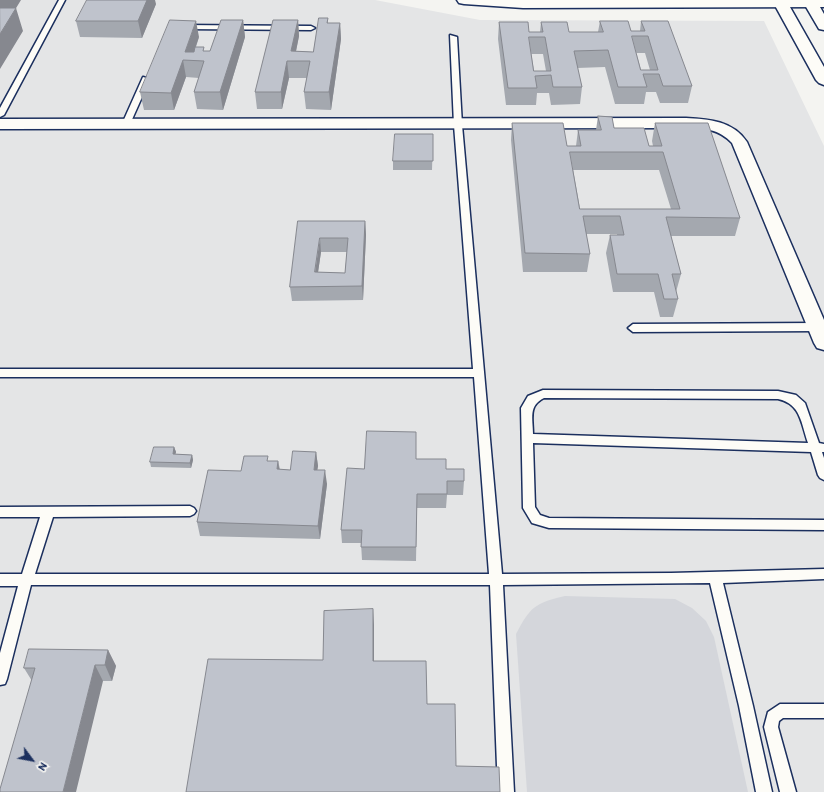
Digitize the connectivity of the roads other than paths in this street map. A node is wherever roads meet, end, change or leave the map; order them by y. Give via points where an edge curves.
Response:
1 (62, 0) edge
2 (464, 0) edge
3 (780, 1) edge
4 (814, 2) edge
5 (824, 26) edge
6 (176, 28) edge
7 (311, 28) dead end
8 (453, 37) dead end
9 (150, 69) edge
10 (824, 80) edge
11 (0, 115) edge
12 (0, 124) edge
13 (126, 124) junction
14 (458, 125) junction
15 (633, 328) dead end
16 (821, 335) edge
17 (0, 373) edge
18 (478, 373) junction
19 (528, 438) junction
20 (819, 447) edge
21 (824, 475) edge
22 (190, 511) dead end
23 (0, 512) edge
24 (48, 512) junction
25 (824, 525) edge
26 (824, 574) edge
27 (715, 578) junction
28 (496, 579) junction
29 (0, 580) edge
30 (26, 581) junction
31 (0, 679) edge
32 (824, 711) edge
33 (506, 792) edge
34 (764, 792) edge
35 (788, 792) edge

1 - 11 lane
2 - 3 street via 523,4
3 - 4 street
3 - 10 street
4 - 5 street
6 - 7 lane
8 - 14 lane
9 - 13 lane
12 - 13 street
13 - 14 street
14 - 16 street via 703,123 732,133 739,142
14 - 18 lane
15 - 16 lane
17 - 18 lane
18 - 28 lane
19 - 20 lane
19 - 20 lane via 527,408 532,399 542,394 778,395 792,398 801,406
19 - 25 lane via 529,508 536,518 550,523
20 - 21 lane
22 - 24 lane
23 - 24 lane
24 - 30 lane
26 - 27 lane
27 - 28 lane
27 - 34 lane
28 - 30 lane
28 - 33 lane
29 - 30 lane
30 - 31 lane
32 - 35 lane via 780,711 773,717 771,727

